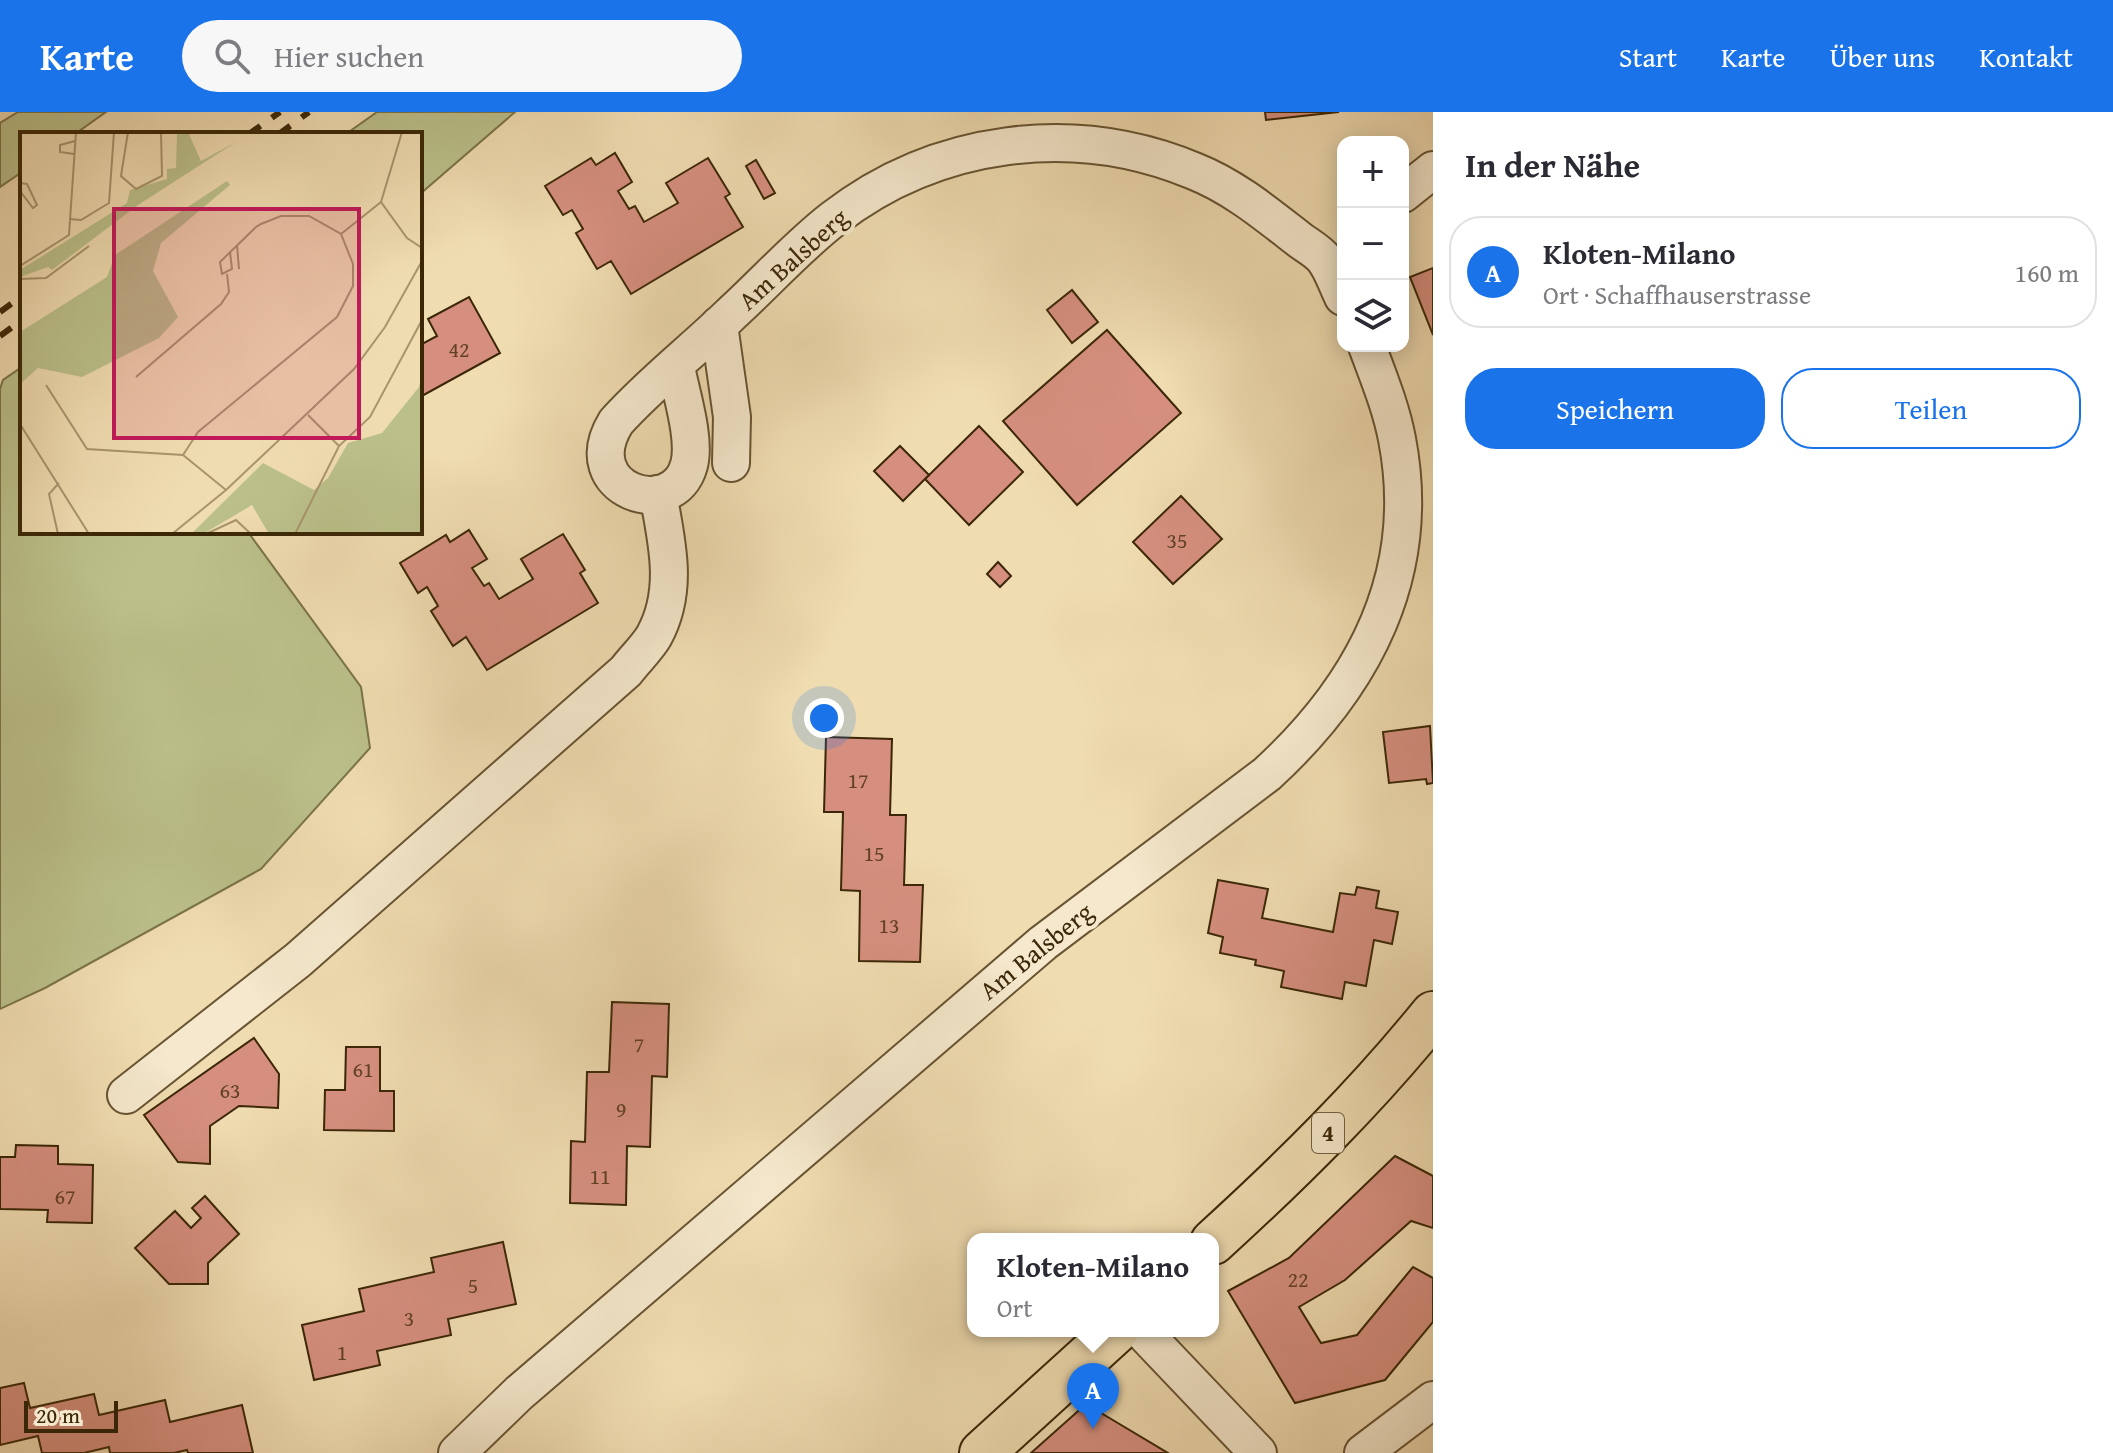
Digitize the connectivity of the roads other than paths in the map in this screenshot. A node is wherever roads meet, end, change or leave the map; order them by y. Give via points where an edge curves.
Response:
1 (1433, 170) edge
2 (1409, 189) edge
3 (1334, 251) edge
4 (1340, 280) edge
5 (719, 325) junction
6 (1369, 352) edge
7 (676, 367) junction
8 (731, 463) dead end
9 (658, 494) junction
10 (1433, 1014) edge
11 (126, 1095) dead end
12 (1219, 1237) edge
13 (1109, 1337) edge
14 (1148, 1337) edge
15 (1433, 1400) edge
16 (457, 1453) edge
17 (982, 1453) edge
18 (1258, 1453) edge
19 (1363, 1453) edge

1 - 2 street
3 - 4 street, Am Balsberg
3 - 5 street, Am Balsberg via 1178,164 1086,143 1011,145 931,164 855,203
5 - 7 street, Am Balsberg
5 - 8 street via 732,417
6 - 16 street, Am Balsberg via 1397,438 1402,525 1397,564 1370,643 1333,704 1300,744 1043,943 519,1393
7 - 9 street via 689,437 688,466 682,479
7 - 9 street, Am Balsberg via 616,422 605,447 605,461 619,485 631,492
9 - 11 street via 669,556 669,598 653,637 626,671 298,960
10 - 12 main road, 4 via 1303,1160
13 - 17 main road
14 - 18 street
15 - 19 street

